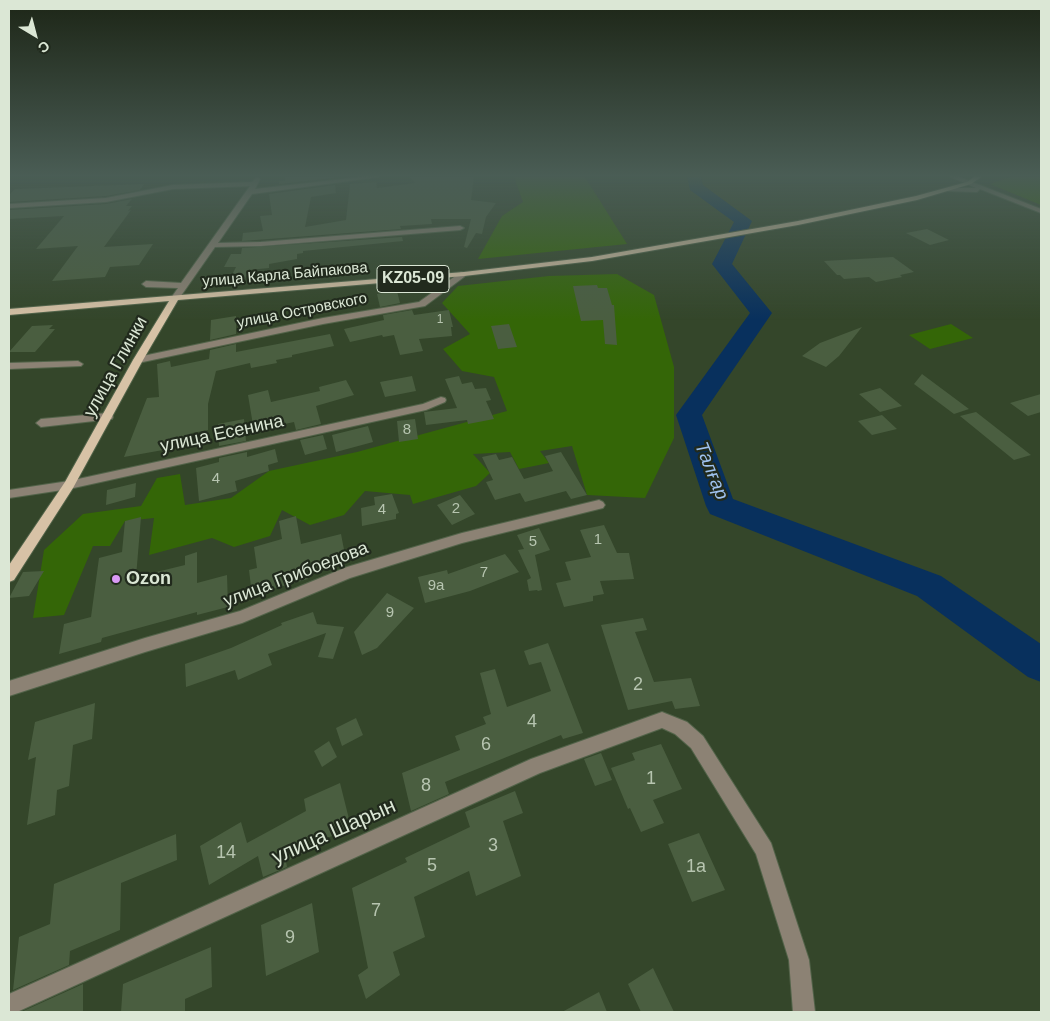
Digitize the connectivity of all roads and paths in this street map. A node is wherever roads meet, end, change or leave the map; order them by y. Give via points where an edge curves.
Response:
1 (227, 225) edge
2 (789, 225) edge
3 (460, 228) dead end
4 (212, 245) junction
5 (464, 274) junction
6 (146, 284) dead end
7 (183, 286) junction
8 (175, 298) junction
9 (9, 312) edge
10 (138, 360) junction
11 (78, 364) dead end
12 (9, 366) edge
13 (441, 400) dead end
14 (108, 417) junction
15 (42, 423) dead end
16 (69, 485) junction
17 (9, 494) edge
18 (598, 505) dead end
19 (9, 576) edge
20 (9, 689) edge
21 (9, 1005) edge
22 (804, 1012) edge

1 - 4 street, улица Глинки
2 - 5 main road, улица Карла Байпакова / KZ05-09 via 592,259
3 - 4 street
4 - 7 street, улица Глинки
5 - 8 main road, улица Карла Байпакова / KZ05-09
5 - 10 street, улица Островского via 422,304
6 - 7 street
7 - 8 street, улица Глинки
8 - 9 main road, улица Карла Байпакова / KZ05-09
8 - 10 main road, улица Глинки
10 - 14 main road, улица Глинки
11 - 12 street
13 - 16 street, улица Есенина via 426,407
14 - 15 street
14 - 16 main road, улица Глинки
16 - 17 street, улица Есенина
16 - 19 main road, улица Глинки
18 - 20 street, улица Грибоедова via 462,538 347,573 242,617
21 - 22 street, улица Шарын via 537,764 662,720 681,728 697,742 764,850 799,960

